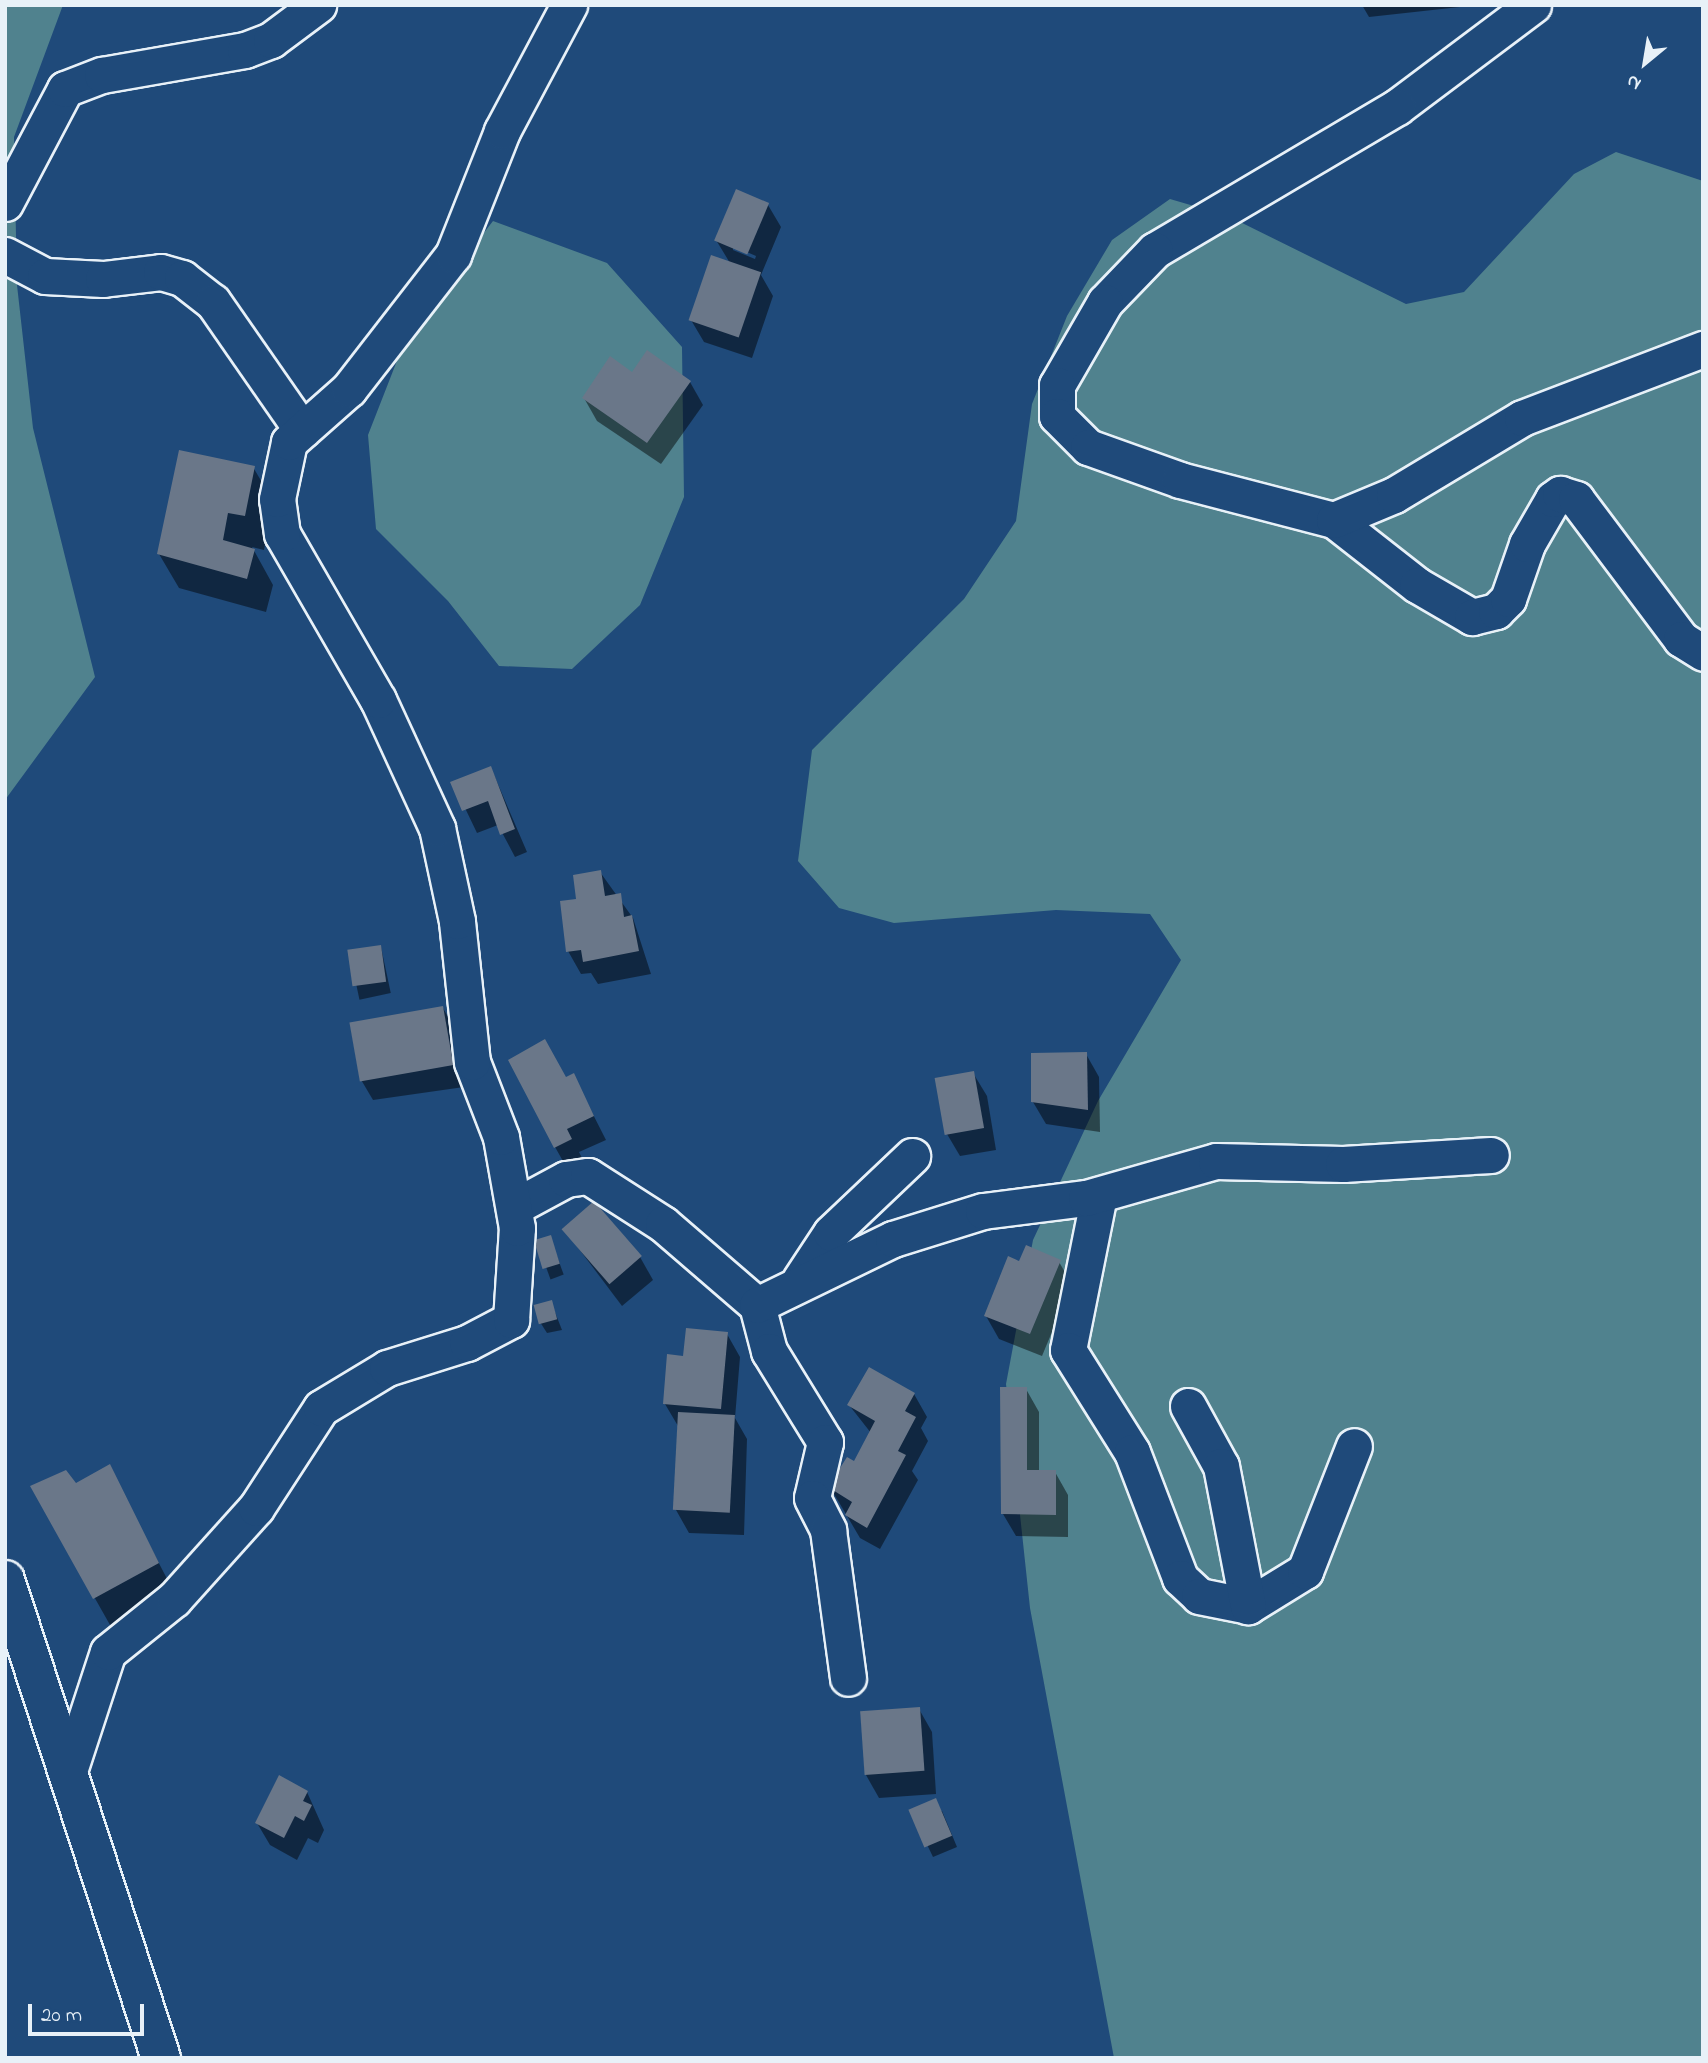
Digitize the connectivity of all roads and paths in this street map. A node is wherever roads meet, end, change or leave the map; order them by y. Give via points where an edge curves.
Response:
1 (318, 5) edge
2 (569, 5) edge
3 (1533, 5) edge
4 (5, 203) edge
5 (5, 255) edge
6 (1703, 349) edge
7 (302, 430) junction
8 (1334, 520) junction
9 (1703, 653) edge
10 (1491, 1155) dead end
11 (912, 1156) dead end
12 (1099, 1195) junction
13 (514, 1207) junction
14 (800, 1280) junction
15 (757, 1305) junction
16 (1188, 1406) dead end
17 (1354, 1446) dead end
18 (5, 1580) edge
19 (1248, 1606) junction
20 (848, 1678) dead end
21 (69, 1771) junction
22 (161, 2058) edge

1 - 4 street via 245,50 102,75 65,89
2 - 7 street via 502,131 453,255 349,390
3 - 8 street via 1396,107 1155,250 1105,302 1057,385 1057,416 1088,447 1180,480
5 - 7 street via 45,276 103,279 161,272 182,278 213,302
6 - 8 street via 1522,418 1394,495
7 - 13 street via 289,442 277,499 282,534 378,700 437,828 457,921 472,1062 501,1137
8 - 9 street via 1417,585 1472,617 1496,611 1508,599 1527,544 1553,499 1560,494 1576,499 1663,618
10 - 12 street via 1343,1164 1216,1161
11 - 14 street via 831,1233
12 - 14 street via 983,1212 893,1238
12 - 19 street via 1068,1350 1132,1452 1180,1578 1199,1596
13 - 15 street via 566,1179 588,1176 663,1224
13 - 21 street via 511,1320 467,1343 387,1368 321,1408 256,1508 174,1599 108,1652
14 - 15 street
15 - 20 street via 769,1351 825,1442 812,1498 828,1530
16 - 19 street via 1221,1466
17 - 19 street via 1305,1571
18 - 21 street
21 - 22 street

